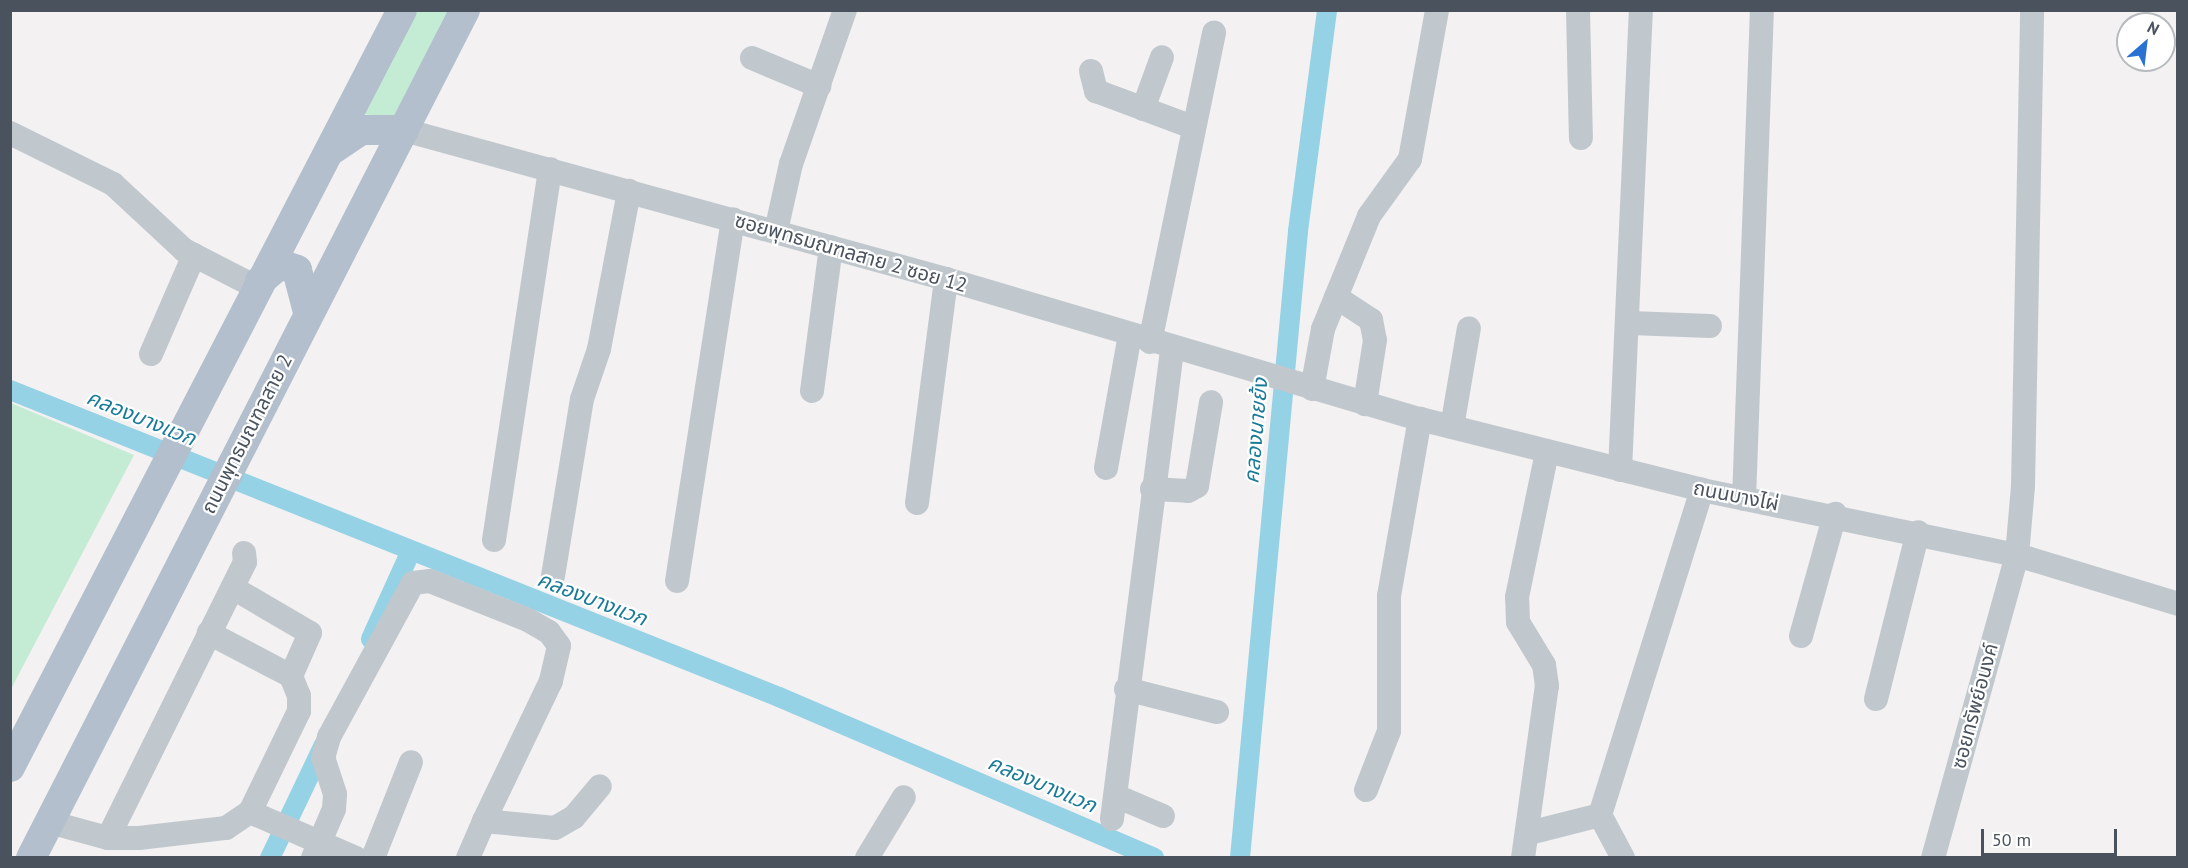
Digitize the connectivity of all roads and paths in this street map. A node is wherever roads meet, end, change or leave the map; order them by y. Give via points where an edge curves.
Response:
1 (402, 10) edge
2 (465, 10) edge
3 (845, 10) edge
4 (1437, 10) edge
5 (1578, 10) edge
6 (1641, 10) edge
7 (1762, 10) edge
8 (2032, 10) edge
9 (1214, 33) dead end
10 (1162, 57) dead end
11 (752, 58) dead end
12 (1091, 71) dead end
13 (819, 86) junction
14 (1143, 109) junction
15 (1193, 127) junction
16 (404, 130) junction
17 (10, 133) edge
18 (1581, 138) dead end
19 (330, 151) junction
20 (550, 169) junction
21 (629, 191) junction
22 (733, 219) junction
23 (776, 231) junction
24 (831, 247) junction
25 (194, 255) junction
26 (946, 279) junction
27 (258, 284) junction
28 (1336, 297) junction
29 (308, 312) junction
30 (1630, 323) junction
31 (1710, 326) dead end
32 (1469, 328) dead end
33 (1151, 342) junction
34 (151, 354) dead end
35 (1304, 387) junction
36 (812, 391) dead end
37 (1211, 402) dead end
38 (1365, 404) junction
39 (1420, 418) junction
40 (1452, 427) junction
41 (1548, 452) junction
42 (1106, 468) dead end
43 (1620, 470) junction
44 (1152, 489) junction
45 (1702, 490) junction
46 (1744, 499) junction
47 (917, 503) dead end
48 (1835, 514) junction
49 (1918, 532) junction
50 (494, 540) dead end
51 (243, 553) dead end
52 (2017, 555) junction
53 (553, 576) dead end
54 (676, 581) dead end
55 (232, 588) junction
56 (2178, 604) edge
57 (210, 633) junction
58 (1801, 636) dead end
59 (291, 676) junction
60 (1126, 689) junction
61 (1876, 699) dead end
62 (1217, 712) dead end
63 (10, 767) edge
64 (403, 784) dead end
65 (600, 786) dead end
66 (1366, 790) dead end
67 (904, 797) dead end
68 (1600, 815) junction
69 (1163, 816) dead end
70 (267, 820) junction
71 (484, 821) junction
72 (49, 822) junction
73 (1529, 833) junction
74 (108, 838) junction
75 (317, 850) edge
76 (31, 858) edge
77 (356, 858) edge
78 (373, 858) edge
79 (468, 858) edge
80 (867, 858) edge
81 (1523, 858) edge
82 (1623, 858) edge
83 (1933, 858) edge

1 - 19 main road
2 - 16 main road, ถนนพุทธมณฑลสาย 2
3 - 13 street
4 - 28 street via 1410,159 1370,216
5 - 18 street
6 - 30 street
7 - 46 street
8 - 52 street, ซอยทรัพย์อนงค์ via 2023,486
9 - 15 street
10 - 14 street
11 - 13 street
12 - 14 street via 1096,91
13 - 23 street via 791,164
14 - 15 street
15 - 33 street
16 - 19 main road via 361,130
16 - 20 street, ซอยพุทธมณฑลสาย 2 ซอย 12
16 - 29 main road, ถนนพุทธมณฑลสาย 2
17 - 25 street via 112,184
19 - 27 main road
20 - 21 street, ซอยพุทธมณฑลสาย 2 ซอย 12
20 - 50 street
21 - 22 street, ซอยพุทธมณฑลสาย 2 ซอย 12
21 - 53 street via 599,349 582,399
22 - 23 street, ซอยพุทธมณฑลสาย 2 ซอย 12
22 - 54 street
23 - 24 street, ซอยพุทธมณฑลสาย 2 ซอย 12
24 - 26 street, ซอยพุทธมณฑลสาย 2 ซอย 12
24 - 36 street
25 - 27 street
25 - 34 street
26 - 33 street, ซอยพุทธมณฑลสาย 2 ซอย 12
26 - 47 street
27 - 29 main road via 277,266 290,265 302,278
27 - 63 main road
28 - 35 street
28 - 38 street via 1371,320 1375,340
29 - 72 main road, ถนนพุทธมณฑลสาย 2
30 - 31 street
30 - 43 street
32 - 40 street
33 - 35 street, ซอยพุทธมณฑลสาย 2 ซอย 12
33 - 42 street
33 - 44 street
35 - 38 street, ถนนบางไผ่
37 - 44 street via 1197,486 1188,491
38 - 39 street, ถนนบางไผ่
39 - 40 street, ถนนบางไผ่
39 - 66 street via 1389,596 1389,731
40 - 41 street, ถนนบางไผ่
41 - 43 street, ถนนบางไผ่
41 - 73 street via 1517,597 1518,622 1544,665 1547,686
43 - 45 street, ถนนบางไผ่
44 - 60 street
45 - 46 street, ถนนบางไผ่
45 - 68 street
46 - 48 street, ถนนบางไผ่
48 - 49 street, ถนนบางไผ่
48 - 58 street
49 - 52 street, ถนนบางไผ่
49 - 61 street
51 - 55 street
52 - 56 street, ถนนบางไผ่
52 - 83 street, ซอยทรัพย์อนงค์
55 - 57 street
55 - 59 street via 310,633
57 - 59 street
57 - 74 street
59 - 70 street via 299,711
60 - 62 street
60 - 69 street via 1114,807
64 - 78 street
65 - 71 street via 574,817 555,828
67 - 80 street
68 - 73 street
68 - 82 street
70 - 74 street via 226,828
70 - 75 street
71 - 75 street via 551,681 559,646 528,620 430,580 413,583 403,593 329,738 323,758 335,794
71 - 79 street
72 - 74 street
72 - 76 main road, ถนนพุทธมณฑลสาย 2
73 - 81 street
75 - 77 street

